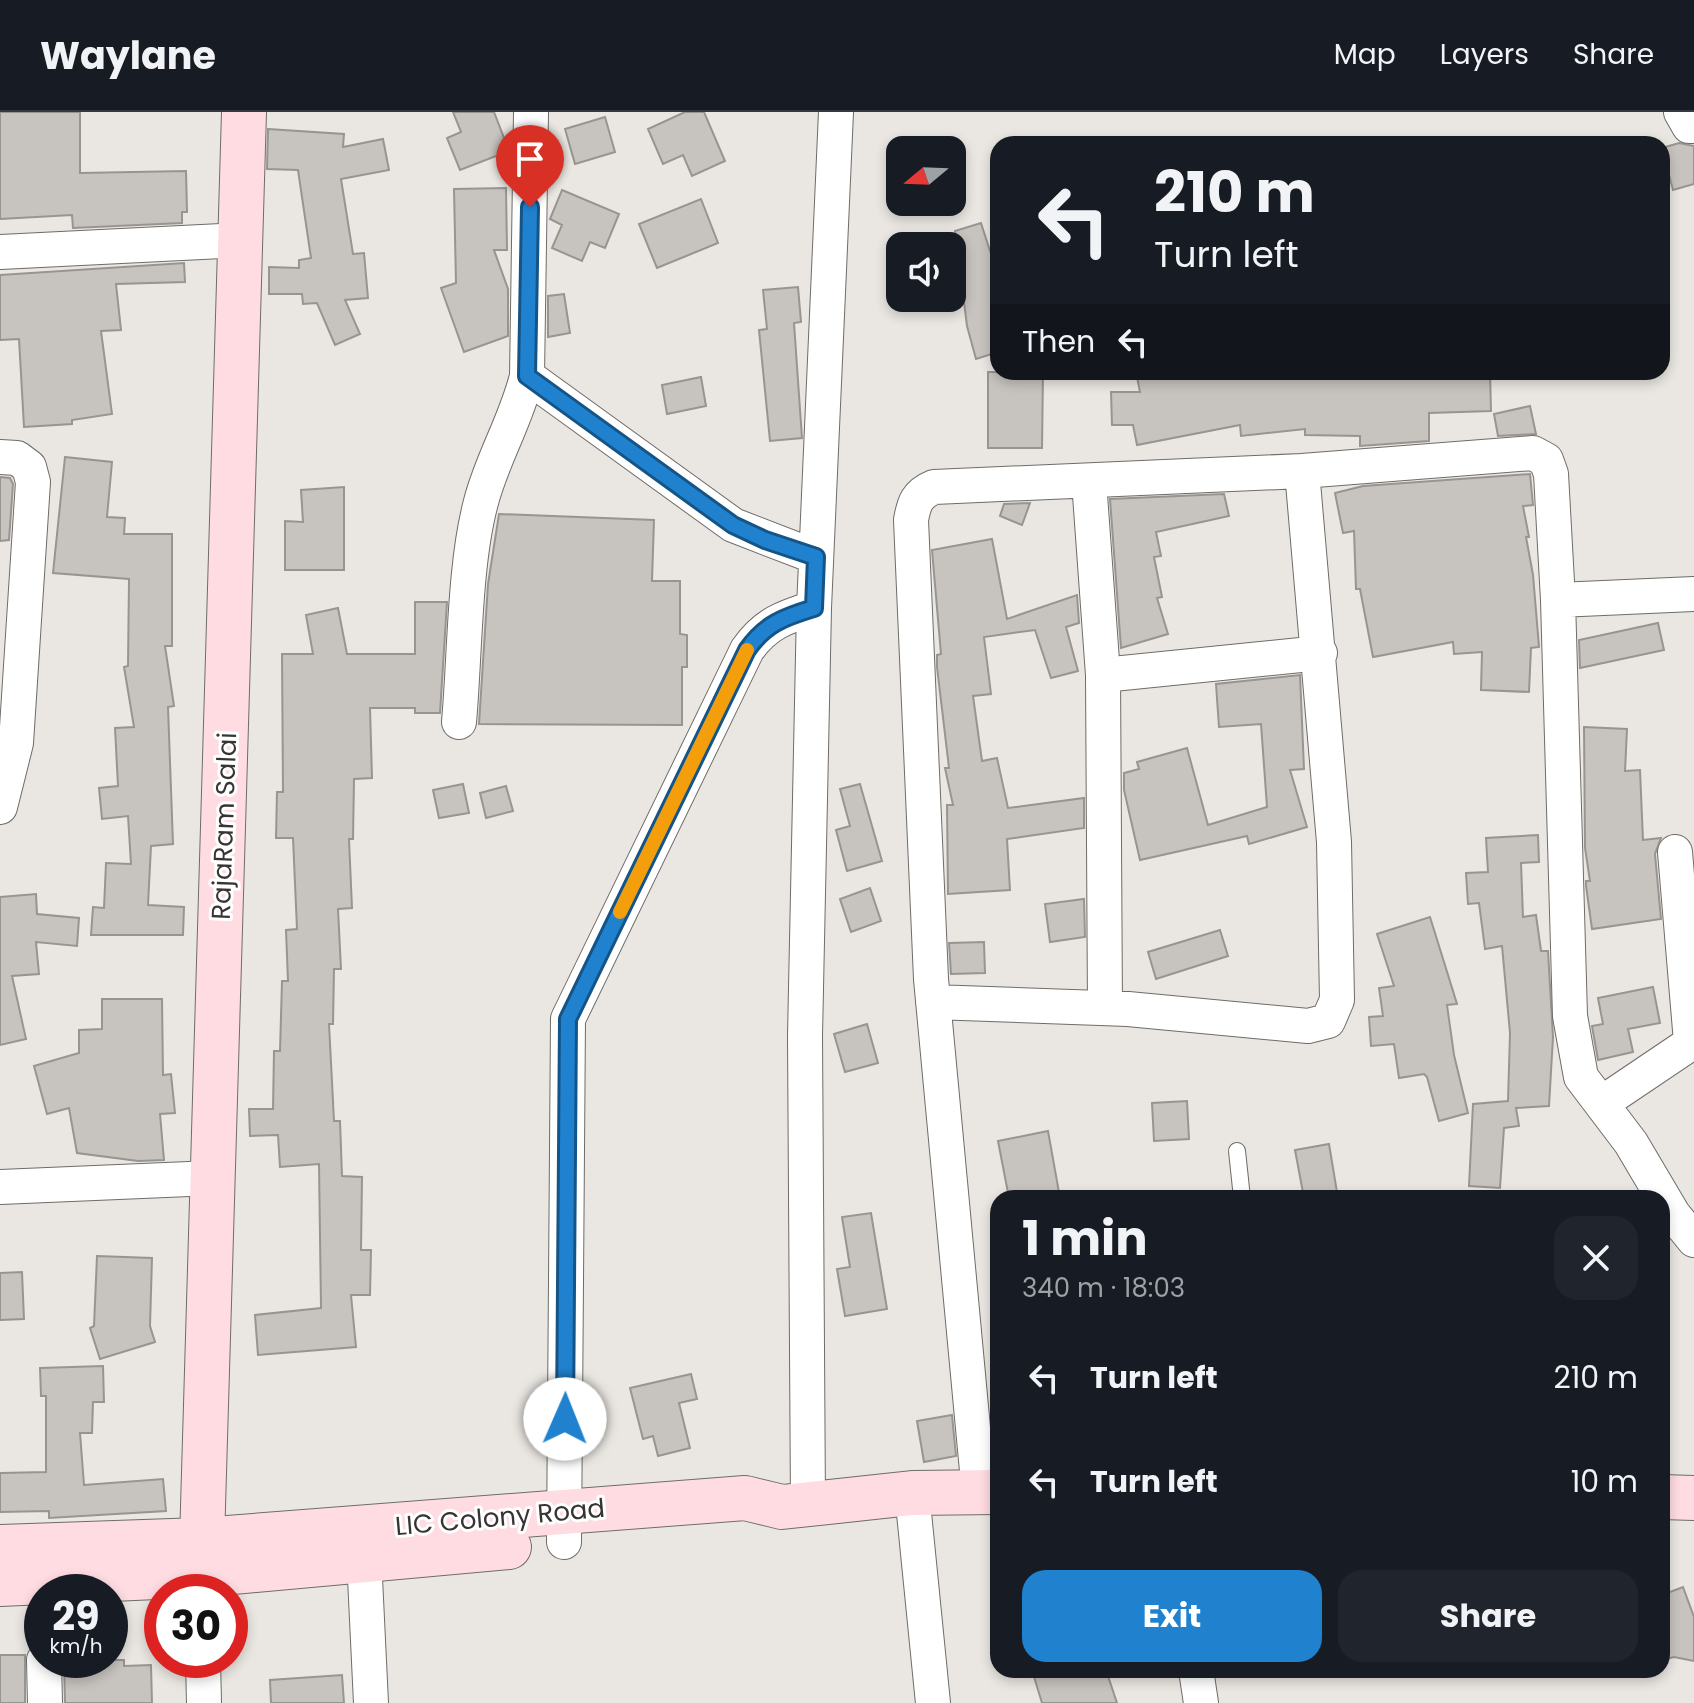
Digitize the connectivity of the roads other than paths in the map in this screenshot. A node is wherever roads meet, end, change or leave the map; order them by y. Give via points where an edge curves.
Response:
1 (244, 112) edge
2 (531, 112) edge
3 (836, 112) edge
4 (1681, 112) edge
5 (1694, 126) edge
6 (242, 240) junction
7 (0, 252) edge
8 (527, 376) junction
9 (0, 457) edge
10 (1302, 471) junction
11 (1089, 481) junction
12 (816, 557) junction
13 (1694, 594) edge
14 (1558, 600) junction
15 (814, 608) junction
16 (1320, 653) junction
17 (1103, 675) junction
18 (459, 722) dead end
19 (0, 807) edge
20 (1675, 852) dead end
21 (933, 1002) junction
22 (1105, 1008) junction
23 (1692, 1042) edge
24 (1602, 1103) junction
25 (1237, 1151) dead end
26 (213, 1178) junction
27 (0, 1187) edge
28 (1241, 1190) edge
29 (1659, 1190) edge
30 (1670, 1209) edge
31 (1694, 1240) edge
32 (989, 1492) edge
33 (912, 1493) junction
34 (1670, 1497) edge
35 (1694, 1498) edge
36 (795, 1507) junction
37 (564, 1527) junction
38 (364, 1544) junction
39 (0, 1547) edge
40 (201, 1569) edge
41 (128, 1576) edge
42 (44, 1678) edge
43 (203, 1678) edge
44 (1197, 1678) edge
45 (45, 1703) edge
46 (204, 1703) edge
47 (371, 1703) edge
48 (933, 1703) edge
49 (1201, 1703) edge

1 - 6 street, RajaRam Salai
2 - 8 street
3 - 12 street
4 - 5 street
6 - 7 street
6 - 26 street, RajaRam Salai
8 - 12 street via 733,525
8 - 18 street via 474,533
9 - 19 street via 17,458 29,467 33,482 16,743
10 - 11 street
10 - 14 street via 1533,453 1546,460 1551,474
10 - 16 street
11 - 17 street
11 - 21 street via 934,487 914,503
12 - 15 street
13 - 14 street
14 - 24 street via 1570,1016 1581,1077
15 - 36 street
15 - 37 street via 761,630 747,650 568,1019
16 - 17 street
16 - 22 street via 1334,842 1337,1000 1328,1021 1308,1026
17 - 22 street
20 - 23 street
21 - 22 street
21 - 32 street
23 - 24 street
24 - 29 street
25 - 28 lane
26 - 27 street
26 - 40 street, RajaRam Salai
30 - 31 street
32 - 33 street
33 - 36 street
33 - 48 street
34 - 35 street
36 - 37 street, LIC Colony Road via 746,1527
37 - 38 street, LIC Colony Road
38 - 40 street, LIC Colony Road
38 - 47 street
39 - 40 street, LIC Colony Road
40 - 41 street
42 - 45 street
43 - 46 street
44 - 49 street

